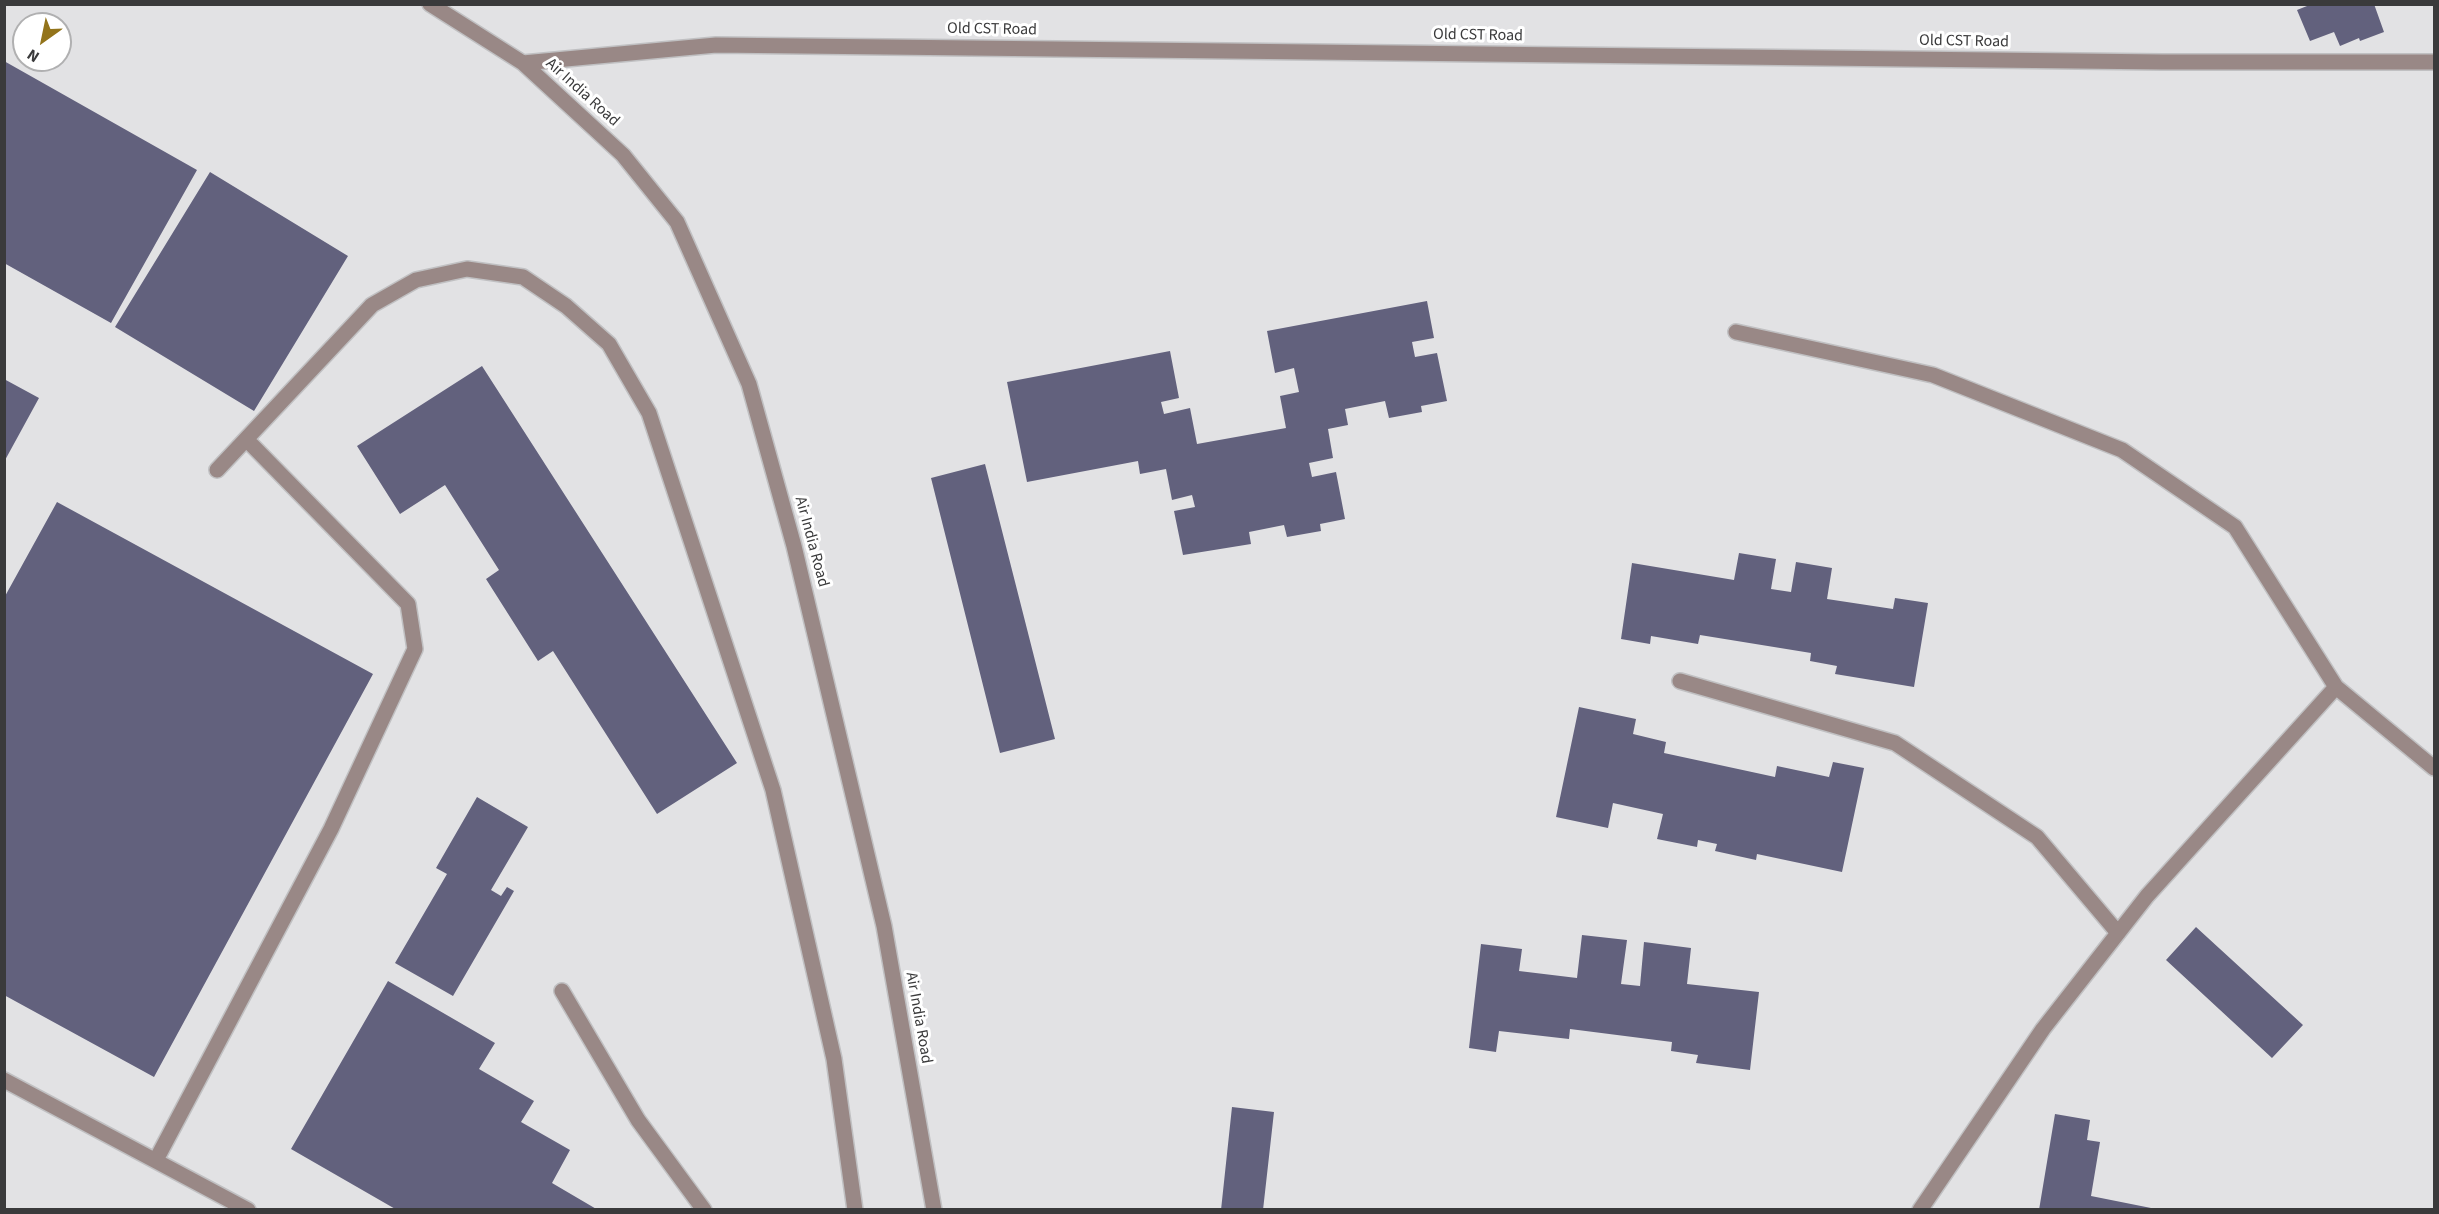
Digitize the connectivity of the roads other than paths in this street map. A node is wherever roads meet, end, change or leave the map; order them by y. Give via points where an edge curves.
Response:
1 (430, 4) edge
2 (2434, 62) edge
3 (523, 63) junction
4 (1736, 332) dead end
5 (246, 439) junction
6 (217, 470) dead end
7 (1680, 681) dead end
8 (2336, 687) junction
9 (2434, 768) edge
10 (2118, 933) junction
11 (562, 991) dead end
12 (4, 1080) edge
13 (156, 1160) junction
14 (248, 1209) edge
15 (704, 1209) edge
16 (855, 1209) edge
17 (934, 1209) edge
18 (1920, 1209) edge

1 - 3 street, Air India Road
2 - 3 street, Old CST Road via 716,45
3 - 17 street, Air India Road via 623,155 677,222 748,384 794,546 884,926
4 - 8 street via 1933,375 2122,450 2235,527
5 - 6 street
5 - 13 street via 408,604 415,649 331,829
5 - 16 street via 372,305 416,280 467,269 523,277 566,306 609,344 649,413 773,790 834,1059
7 - 10 street via 1895,743 2037,837
8 - 9 street
8 - 10 street
10 - 18 street via 2043,1029
11 - 15 street via 638,1120
12 - 13 street
13 - 14 street

